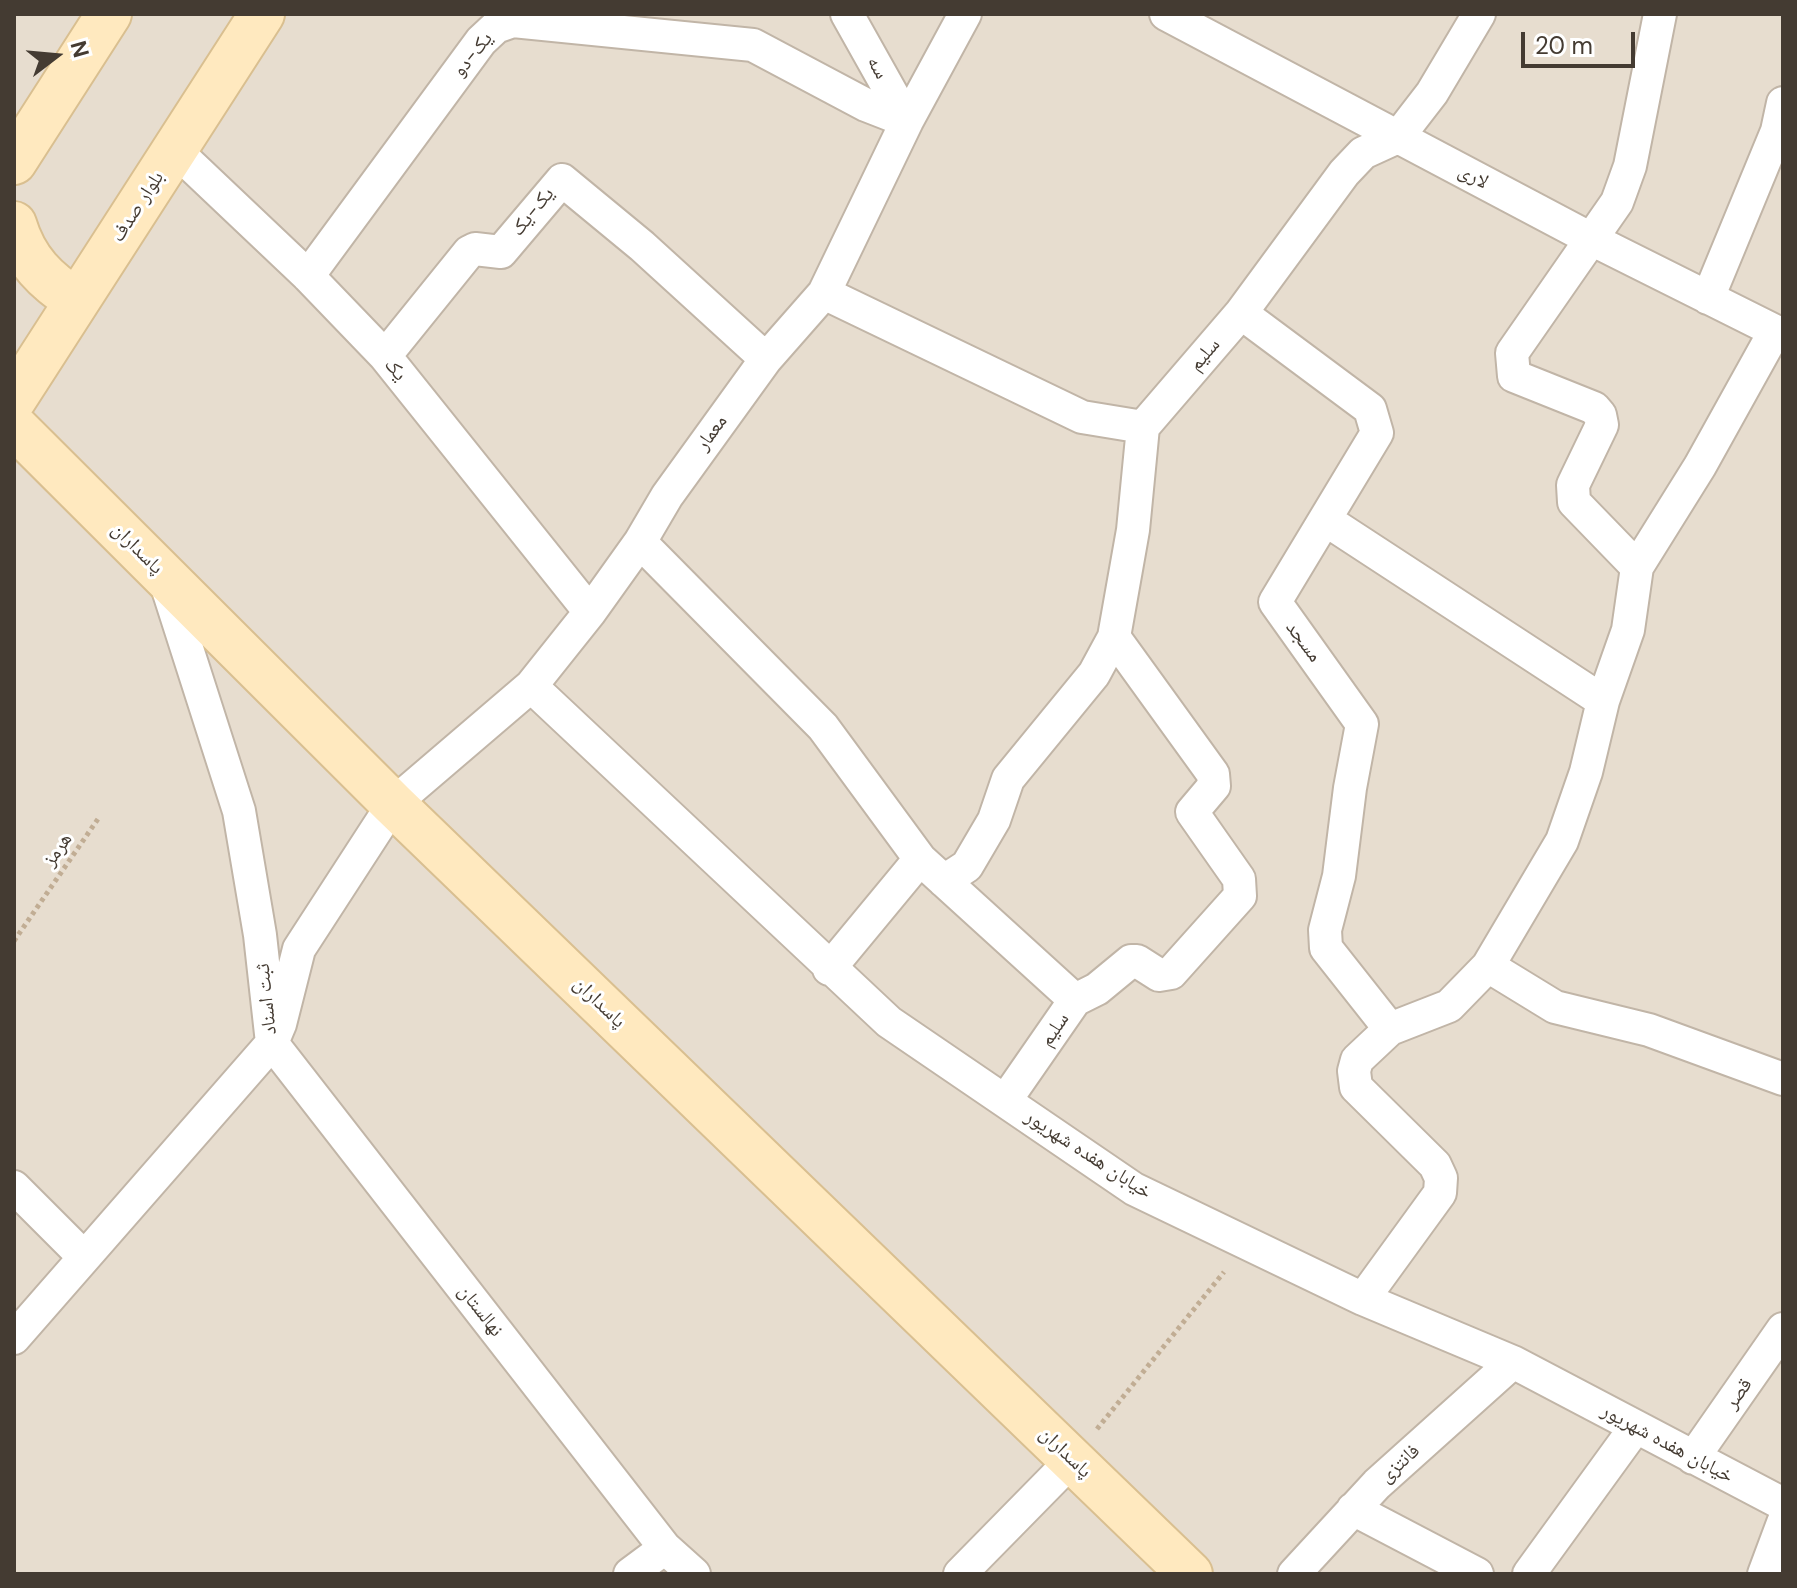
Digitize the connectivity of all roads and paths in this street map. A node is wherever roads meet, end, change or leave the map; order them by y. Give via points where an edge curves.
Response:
1 (109, 14) edge
2 (262, 14) edge
3 (847, 14) edge
4 (965, 14) edge
5 (1166, 14) edge
6 (1479, 14) edge
7 (1660, 14) edge
8 (1783, 103) edge
9 (907, 121) junction
10 (1398, 137) junction
11 (175, 150) junction
12 (15, 165) edge
13 (14, 224) edge
14 (1591, 239) junction
15 (308, 276) junction
16 (824, 293) junction
17 (1708, 298) junction
18 (77, 301) junction
19 (1241, 313) junction
20 (1779, 333) edge
21 (385, 356) junction
22 (766, 359) junction
23 (14, 399) edge
24 (14, 426) edge
25 (1143, 427) junction
26 (1326, 520) junction
27 (640, 542) junction
28 (1637, 567) junction
29 (164, 576) junction
30 (590, 612) junction
31 (1114, 637) junction
32 (531, 686) junction
33 (1603, 701) junction
34 (393, 804) junction
35 (100, 816) dead end
36 (920, 859) junction
37 (944, 881) junction
38 (14, 941) edge
39 (1488, 966) junction
40 (829, 969) junction
41 (1075, 1000) junction
42 (1390, 1029) junction
43 (272, 1043) junction
44 (1783, 1079) edge
45 (1005, 1101) junction
46 (14, 1187) edge
47 (1247, 1243) junction
48 (83, 1256) junction
49 (1363, 1299) junction
50 (1783, 1329) edge
51 (14, 1338) edge
52 (1513, 1362) junction
53 (1635, 1428) junction
54 (1693, 1458) junction
55 (1072, 1460) junction
56 (1783, 1504) edge
57 (1353, 1509) junction
58 (1783, 1523) edge
59 (665, 1548) junction
60 (630, 1574) edge
61 (694, 1574) edge
62 (960, 1574) edge
63 (1190, 1574) edge
64 (1294, 1574) edge
65 (1477, 1574) edge
66 (1529, 1574) edge
67 (1764, 1574) edge

1 - 12 street
2 - 11 street, بلوار صدف
3 - 9 street, سه
4 - 9 street, معمار
5 - 10 street, لاری
6 - 10 street, سلیم via 1432,93
7 - 14 street via 1630,166 1617,202
8 - 17 street via 1777,131
9 - 15 street, یک-دو via 753,45 513,21 481,41
9 - 16 street, معمار
10 - 14 street, لاری
10 - 19 street, سلیم via 1363,153 1344,173
11 - 15 street, یک
11 - 18 street, بلوار صدف
13 - 18 street via 33,266
14 - 17 street, لاری
14 - 28 street via 1512,353 1510,364 1514,376 1600,415 1602,425 1572,495
15 - 21 street, یک
16 - 22 street, معمار
16 - 25 street via 1082,417
17 - 20 street, لاری
18 - 23 street, بلوار صدف
19 - 25 street, سلیم
19 - 26 street, مسجد via 1370,409 1375,421 1377,433
20 - 28 street
21 - 22 street, یک-یک via 469,252 501,252 562,180
21 - 30 street, یک
22 - 27 street, معمار
24 - 29 street, پاسداران
25 - 31 street via 1133,530
26 - 33 street
26 - 42 street, مسجد via 1275,602 1362,724 1326,948
27 - 30 street, معمار
27 - 36 street via 823,727
28 - 33 street via 1628,630
29 - 34 street, پاسداران
29 - 43 street, ثبت اسناد via 239,811
30 - 32 street, معمار
31 - 37 street via 1094,674 1008,779 994,820 967,866
31 - 41 street, سلیم via 1213,774 1214,786 1192,812 1241,887 1240,896 1171,973 1159,975 1131,961
32 - 34 street, معمار
32 - 40 street, خیابان هفده شهریور
33 - 39 street via 1562,841
34 - 43 street, معمار via 299,949
34 - 55 street, پاسداران
35 - 38 path, هرمز
36 - 37 street
36 - 40 street
37 - 41 street
39 - 42 street via 1449,1006
39 - 44 street via 1555,1007 1649,1030
40 - 45 street, خیابان هفده شهریور via 889,1022
41 - 45 street, سلیم
42 - 49 street via 1357,1060 1356,1087 1435,1165 1440,1193
43 - 48 street, ثبت اسناد
43 - 59 street, نهالستان
45 - 47 street, خیابان هفده شهریور via 1134,1189
46 - 48 street
47 - 49 street, خیابان هفده شهریور
47 - 55 path
48 - 51 street, ثبت اسناد
49 - 52 street, خیابان هفده شهریور
50 - 54 street, قصر
52 - 53 street, خیابان هفده شهریور
52 - 57 street, فانتزی
53 - 54 street, خیابان هفده شهریور
53 - 66 street
54 - 56 street, خیابان هفده شهریور
55 - 62 street
55 - 63 street, پاسداران
57 - 64 street, فانتزی
57 - 65 street
58 - 67 street
59 - 60 street
59 - 61 street, نهالستان

